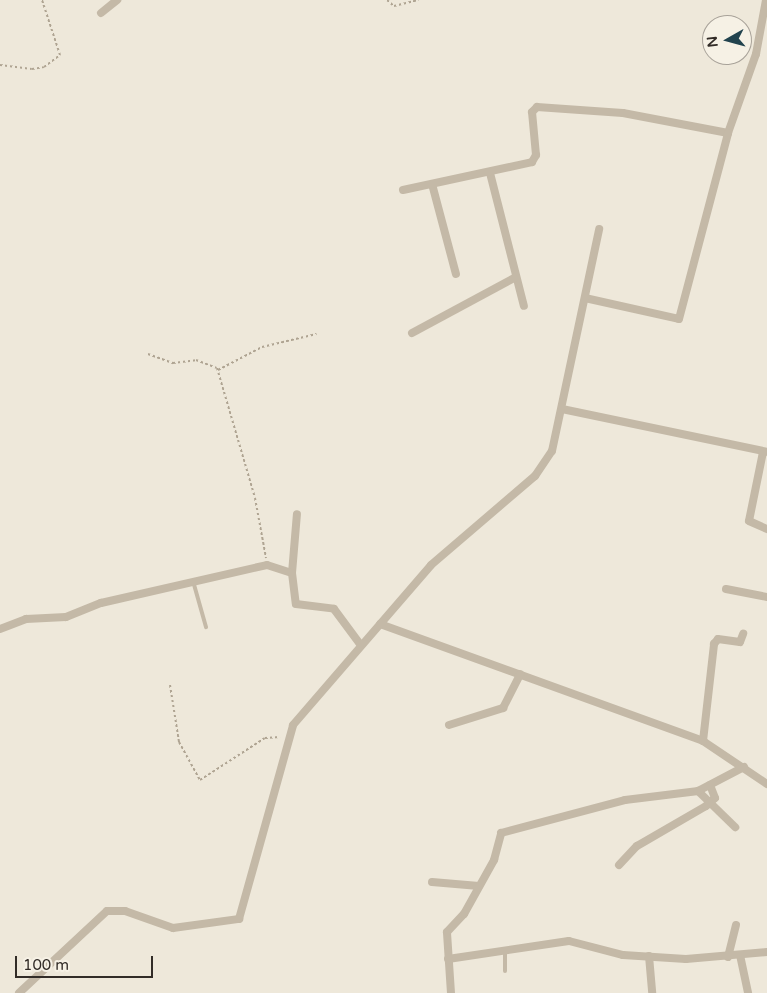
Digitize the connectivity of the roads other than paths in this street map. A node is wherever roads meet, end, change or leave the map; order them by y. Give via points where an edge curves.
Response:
1 (117, 0) edge
2 (766, 0) edge
3 (101, 13) dead end
4 (728, 133) junction
5 (490, 173) junction
6 (432, 184) junction
7 (403, 190) dead end
8 (599, 229) dead end
9 (456, 274) dead end
10 (514, 278) junction
11 (585, 298) junction
12 (524, 306) dead end
13 (412, 333) dead end
14 (562, 408) junction
15 (765, 452) edge
16 (297, 514) dead end
17 (767, 528) edge
18 (292, 574) junction
19 (193, 580) junction
20 (726, 589) dead end
21 (767, 597) edge
22 (380, 624) junction
23 (206, 627) dead end
24 (0, 628) edge
25 (742, 634) dead end
26 (360, 644) junction
27 (520, 674) junction
28 (449, 725) dead end
29 (703, 741) junction
30 (744, 767) junction
31 (767, 784) edge
32 (710, 785) junction
33 (698, 791) junction
34 (711, 802) junction
35 (734, 827) dead end
36 (619, 864) dead end
37 (432, 882) dead end
38 (479, 886) junction
39 (736, 925) dead end
40 (505, 952) junction
41 (767, 952) edge
42 (740, 955) junction
43 (649, 956) junction
44 (728, 957) junction
45 (448, 959) junction
46 (505, 972) dead end
47 (18, 993) edge
48 (451, 993) edge
49 (652, 993) edge
50 (748, 993) edge

1 - 3 street
2 - 4 street via 756,54
4 - 5 street via 623,113 537,107 532,112 536,155 532,162
4 - 11 street via 679,319
5 - 6 street
5 - 10 street
6 - 7 street
6 - 9 street
8 - 11 street
10 - 12 street
10 - 13 street
11 - 14 street
14 - 15 street
14 - 22 street via 552,451 535,476 431,565
15 - 17 street via 749,521
16 - 18 street
18 - 19 street via 267,565
18 - 26 street via 294,602 334,609
19 - 23 lane
19 - 24 street via 101,603 66,617 26,619
20 - 21 street
22 - 26 street
22 - 27 street
25 - 29 street via 740,642 718,639 714,644
26 - 47 street via 304,711 288,738 239,919 173,928 126,911 107,911
27 - 28 street via 503,708
27 - 29 street
29 - 30 street
30 - 31 street
30 - 32 street
32 - 33 street
32 - 34 street via 715,798
33 - 34 street
33 - 38 street via 625,800 504,832
34 - 35 street
34 - 36 street via 638,846
37 - 38 street
38 - 45 street via 447,932
39 - 44 street
40 - 43 street via 569,941 623,955
40 - 45 street
40 - 46 lane
41 - 42 street
42 - 44 street
42 - 50 street
43 - 44 street
43 - 49 street
45 - 48 street

